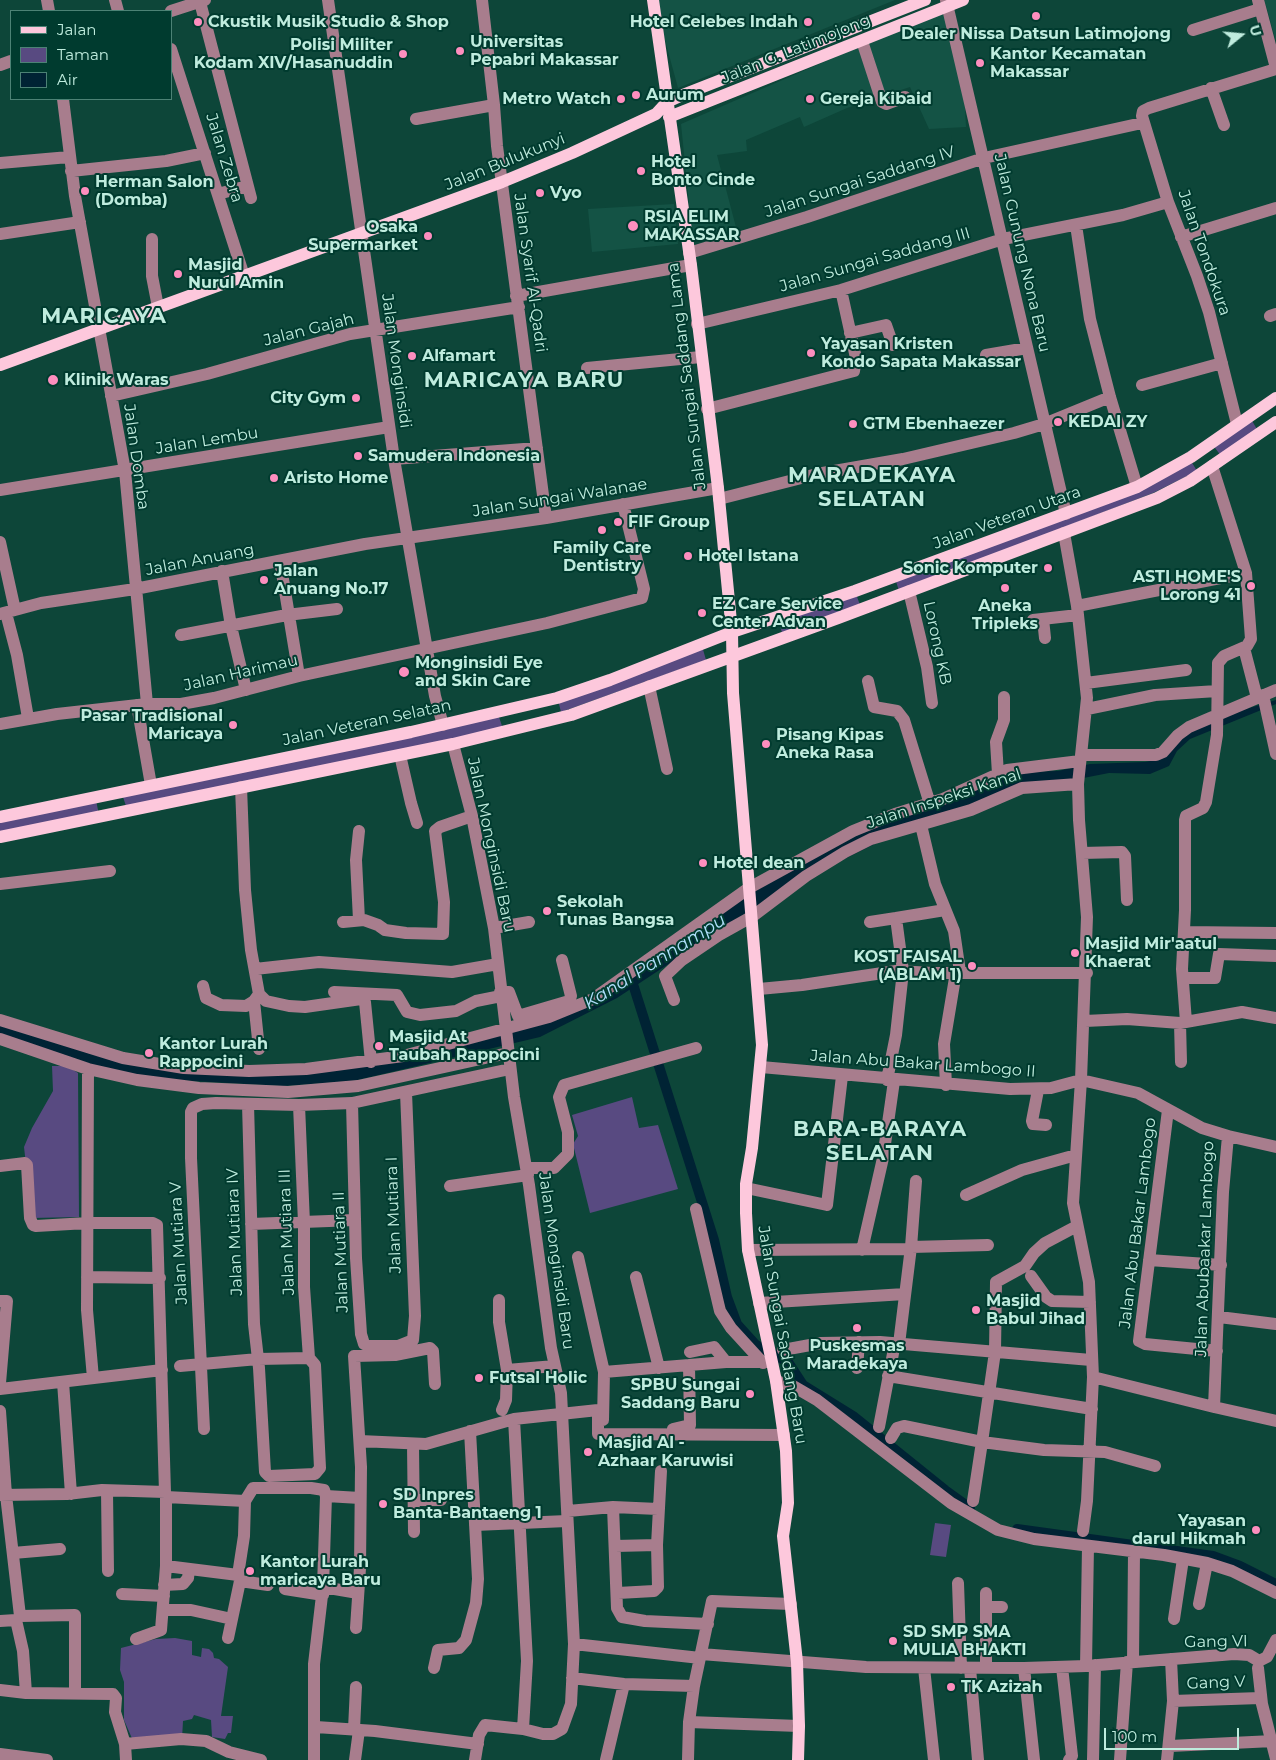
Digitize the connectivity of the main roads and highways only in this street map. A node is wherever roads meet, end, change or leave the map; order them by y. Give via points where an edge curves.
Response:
1 (653, 0) edge
2 (925, 0) edge
3 (963, 0) edge
4 (947, 3) edge
5 (666, 102) junction
6 (656, 114) junction
7 (670, 117) junction
8 (0, 365) edge
9 (1276, 398) edge
10 (1276, 422) edge
11 (884, 580) junction
12 (866, 587) junction
13 (891, 598) junction
14 (873, 604) junction
15 (732, 632) junction
16 (732, 655) junction
17 (531, 705) junction
18 (536, 725) junction
19 (115, 794) junction
20 (119, 813) junction
21 (0, 817) edge
22 (0, 837) edge
23 (798, 1760) edge

1 - 5 main road, Jalan Sungai Saddang Lama
2 - 5 main road
3 - 4 main road, Jalan G. Latimojong
4 - 7 main road, Jalan G. Latimojong via 862,41
5 - 6 main road, Jalan Bulukunyi
5 - 7 main road, Jalan Sungai Saddang Lama
6 - 7 main road
6 - 8 main road, Jalan Bulukunyi via 502,182
7 - 15 main road, Jalan Sungai Saddang Lama via 690,259
9 - 11 main road, Jalan Veteran Utara via 1171,469 1137,487
10 - 13 main road, Jalan Veteran Utara via 1179,488
11 - 12 main road, Jalan Veteran Utara
11 - 13 main road
12 - 14 main road
12 - 15 main road, Jalan Veteran Utara
13 - 14 main road, Jalan Veteran Utara
14 - 16 main road, Jalan Veteran Utara
15 - 16 main road, Jalan Sungai Saddang Lama
15 - 17 main road, Jalan Veteran Selatan via 610,680
16 - 18 main road
16 - 23 main road, Jalan Sungai Saddang Baru via 759,988 761,1067 746,1188 748,1250 784,1435 788,1490 783,1536 797,1662
17 - 18 main road
17 - 19 main road, Jalan Veteran Selatan
18 - 20 main road
19 - 20 main road
19 - 21 main road, Jalan Veteran Selatan
20 - 22 main road

